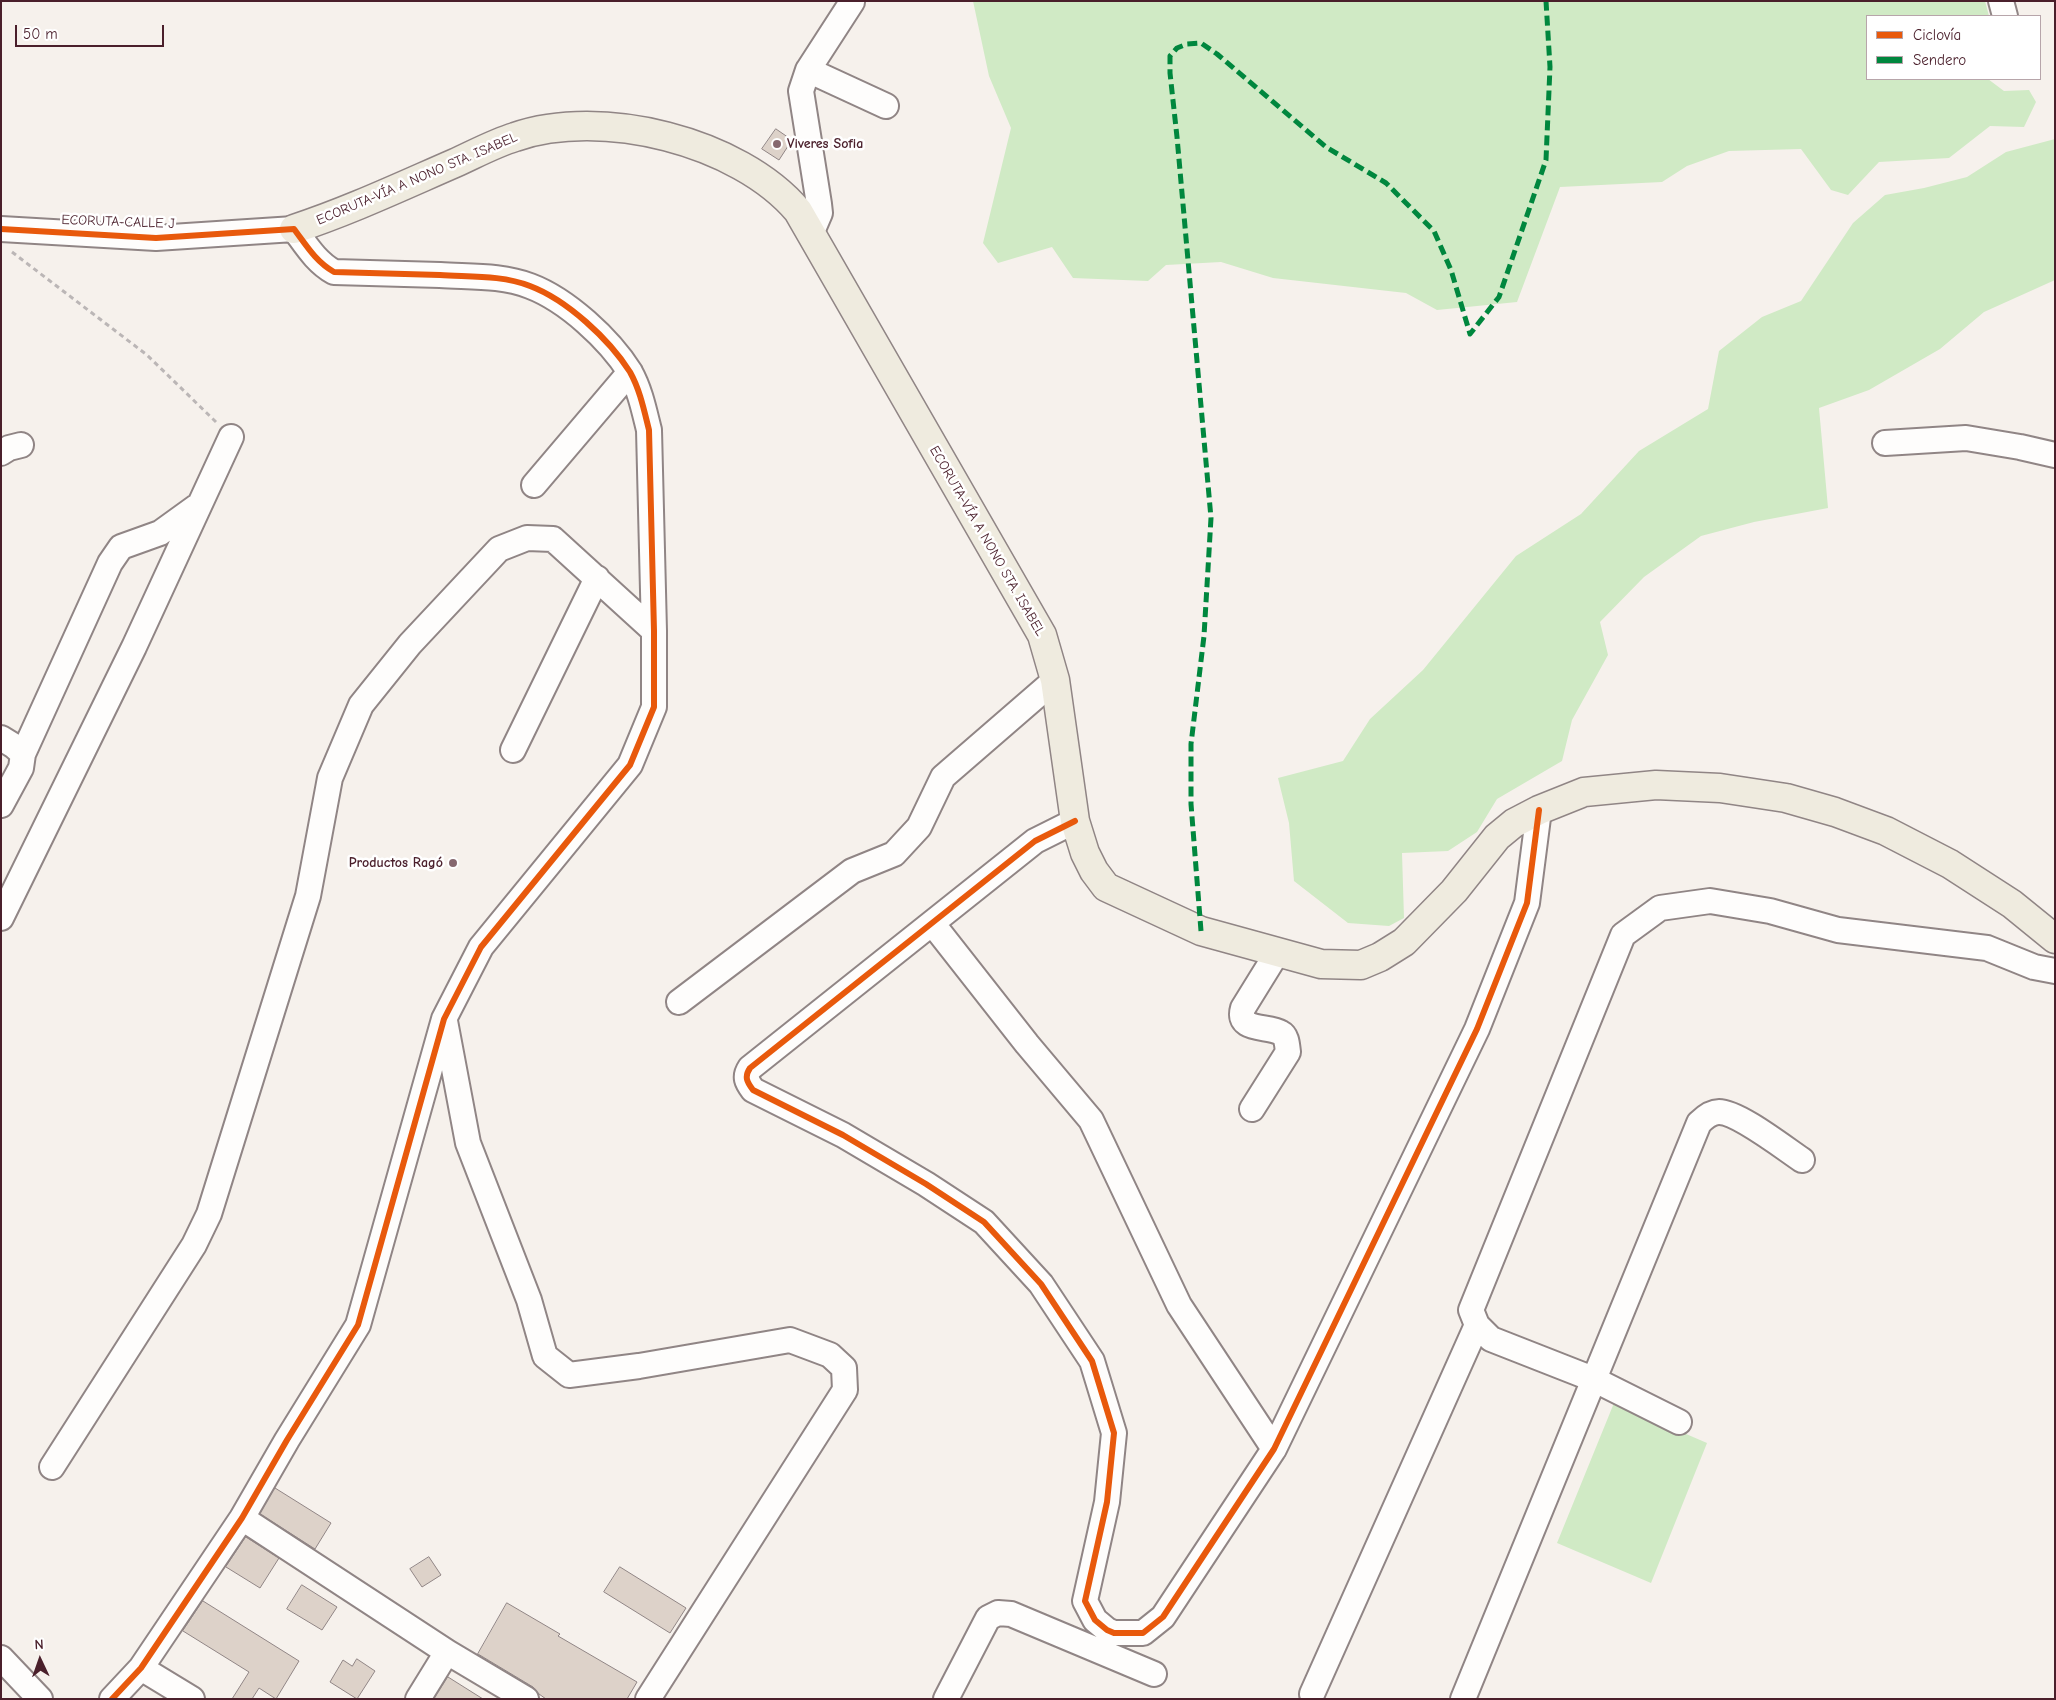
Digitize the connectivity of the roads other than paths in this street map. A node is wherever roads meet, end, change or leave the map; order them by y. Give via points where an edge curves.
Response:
1 (2001, 1) edge
2 (852, 2) edge
3 (2005, 15) edge
4 (808, 70) junction
5 (886, 106) dead end
6 (294, 229) junction
7 (811, 234) junction
8 (5, 239) edge
9 (630, 372) junction
10 (231, 437) road end
11 (1885, 443) dead end
12 (2055, 455) edge
13 (534, 485) dead end
14 (200, 504) junction
15 (597, 578) junction
16 (654, 630) junction
17 (1055, 680) junction
18 (1, 738) edge
19 (513, 750) dead end
20 (23, 754) junction
21 (1, 804) edge
22 (1539, 810) junction
23 (1075, 821) junction
24 (1, 918) edge
25 (932, 923) junction
26 (2055, 939) edge
27 (1277, 953) junction
28 (2055, 971) edge
29 (679, 1002) dead end
30 (444, 1019) junction
31 (1252, 1109) dead end
32 (1802, 1160) dead end
33 (1477, 1325) junction
34 (1593, 1379) junction
35 (1679, 1422) dead end
36 (1274, 1449) junction
37 (52, 1467) dead end
38 (242, 1518) junction
39 (447, 1652) junction
40 (1, 1658) edge
41 (141, 1668) junction
42 (1154, 1674) dead end
43 (1312, 1694) dead end
44 (40, 1699) edge
45 (112, 1699) edge
46 (192, 1699) edge
47 (418, 1699) edge
48 (526, 1699) edge
49 (648, 1699) edge
50 (946, 1699) edge
51 (1464, 1699) edge

1 - 3 street
2 - 4 street
4 - 5 street
4 - 7 street via 801,91 820,204 820,213
6 - 7 main road, ECORUTA-VÍA A NONO STA. ISABEL via 341,213 514,137 553,128 601,126 648,132 709,149 772,184 798,211
6 - 8 street, ECORUTA-CALLE J via 156,238
6 - 9 street via 314,257 334,272 478,277 530,286 553,298 596,330
7 - 17 main road, ECORUTA-VÍA A NONO STA. ISABEL via 1042,635
9 - 13 street
9 - 16 street via 642,398 649,430
10 - 14 street
11 - 12 street via 1966,438
14 - 20 street via 160,533 121,547 110,563
14 - 24 street
15 - 16 street
15 - 19 street
15 - 37 street via 553,540 527,538 499,549 410,644 362,705 330,778 308,896 209,1214 194,1245
16 - 30 street via 654,707 630,765 481,947
17 - 23 main road, ECORUTA-VÍA A NONO STA. ISABEL
17 - 29 street via 944,777 918,827 894,854 852,871
18 - 20 street
20 - 21 street via 21,768
22 - 26 main road, ECORUTA-VÍA A NONO STA. ISABEL via 1584,792 1656,784 1720,788 1786,798 1886,831 1942,860 2012,904
22 - 27 main road, ECORUTA-VÍA A NONO STA. ISABEL via 1514,823 1497,837 1454,891 1404,942 1380,957 1360,965 1321,964
22 - 36 street via 1527,903 1477,1030
23 - 25 street via 1035,841
23 - 27 main road, ECORUTA-VÍA A NONO STA. ISABEL via 1085,853 1106,887 1201,931
25 - 36 street via 1091,1120 1180,1305
25 - 36 street via 750,1068 746,1074 747,1082 753,1090 843,1135 984,1222 1041,1284 1087,1353 1114,1432 1107,1502 1085,1601 1100,1626 1114,1634 1144,1633 1163,1617
27 - 31 street via 1241,1014 1248,1025 1282,1033 1288,1052
28 - 33 street via 2034,967 1987,948 1838,930 1770,911 1710,901 1660,908 1623,935 1471,1310
30 - 38 street via 358,1325
30 - 49 street via 468,1143 529,1300 545,1356 569,1375 790,1340 830,1355 844,1368 845,1390
32 - 34 street via 1736,1116 1718,1112 1704,1117
33 - 34 street via 1491,1339
33 - 43 street
34 - 35 street
34 - 51 street
38 - 39 street
38 - 41 street
39 - 47 street
39 - 48 street
40 - 44 street
41 - 45 street
41 - 46 street
42 - 50 street via 1011,1614 998,1614 988,1618

